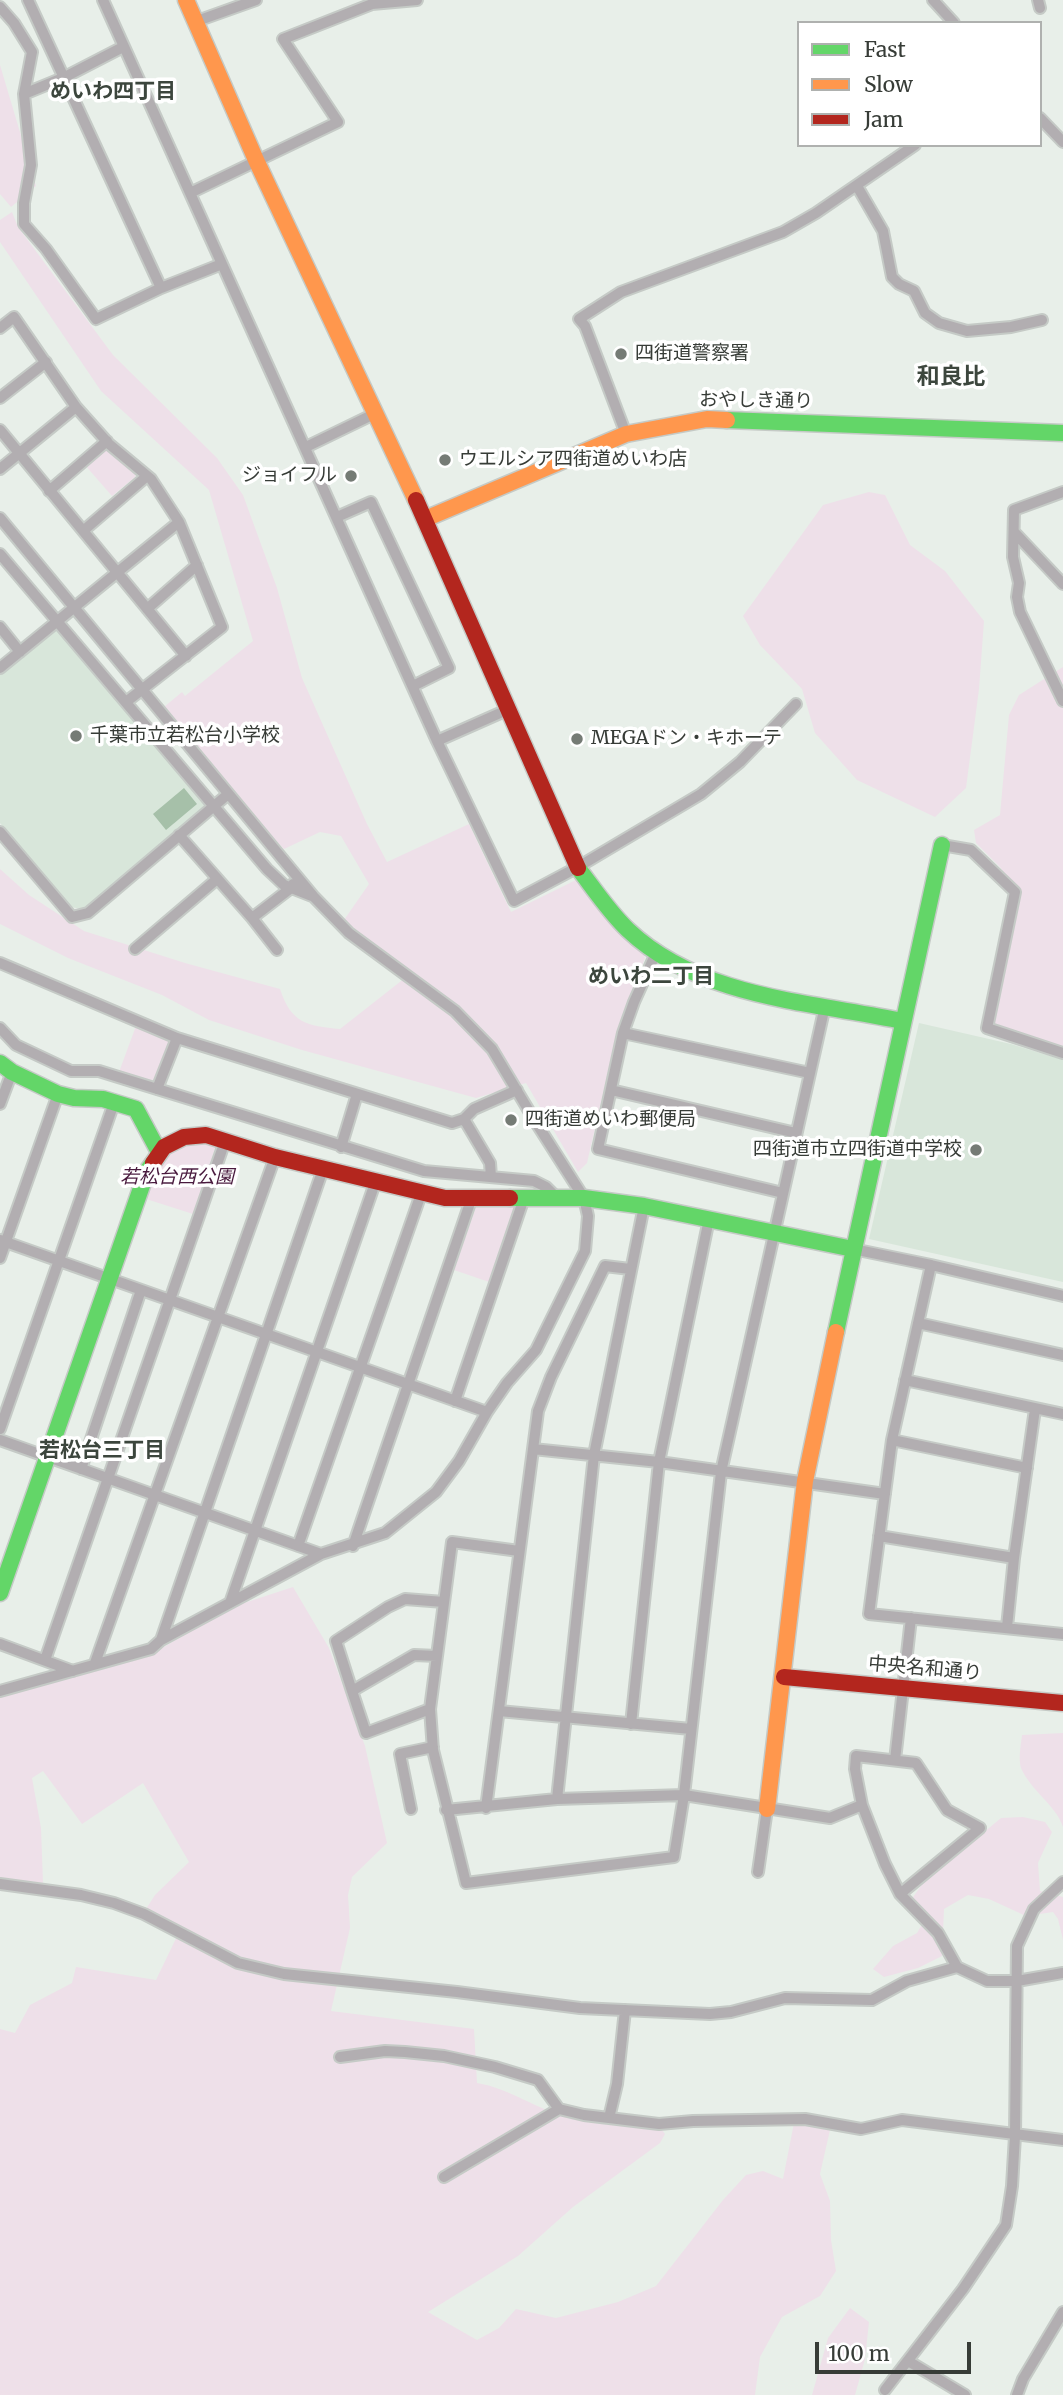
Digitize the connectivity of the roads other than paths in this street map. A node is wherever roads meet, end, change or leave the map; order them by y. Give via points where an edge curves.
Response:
1 (28, 0) edge
2 (103, 0) edge
3 (186, 0) edge
4 (417, 0) edge
5 (933, 0) edge
6 (253, 1) edge
7 (0, 7) edge
8 (197, 21) junction
9 (952, 21) edge
10 (123, 47) junction
11 (63, 78) junction
12 (24, 94) junction
13 (1042, 120) edge
14 (1063, 142) edge
15 (912, 147) edge
16 (257, 160) junction
17 (857, 186) junction
18 (190, 192) junction
19 (222, 264) junction
20 (161, 288) junction
21 (1042, 320) dead end
22 (0, 328) edge
23 (46, 362) junction
24 (0, 398) edge
25 (76, 407) junction
26 (374, 414) junction
27 (0, 430) edge
28 (1063, 433) edge
29 (626, 434) junction
30 (107, 442) junction
31 (306, 447) junction
32 (19, 454) junction
33 (0, 469) edge
34 (147, 476) junction
35 (49, 491) junction
36 (1061, 496) edge
37 (337, 517) junction
38 (0, 518) edge
39 (425, 519) junction
40 (179, 522) junction
41 (83, 531) junction
42 (1015, 533) junction
43 (0, 554) edge
44 (197, 565) junction
45 (117, 572) junction
46 (1063, 584) edge
47 (73, 607) junction
48 (147, 609) junction
49 (58, 620) junction
50 (0, 627) edge
51 (20, 652) junction
52 (186, 656) junction
53 (0, 668) edge
54 (413, 686) junction
55 (142, 690) junction
56 (1063, 701) edge
57 (126, 702) junction
58 (796, 704) dead end
59 (507, 710) junction
60 (438, 741) junction
61 (228, 795) junction
62 (213, 806) junction
63 (0, 832) edge
64 (179, 835) junction
65 (942, 845) joint
66 (578, 867) junction
67 (296, 875) junction
68 (217, 878) junction
69 (291, 888) junction
70 (314, 897) junction
71 (252, 918) junction
72 (135, 949) dead end
73 (277, 950) dead end
74 (656, 953) junction
75 (0, 964) edge
76 (825, 1006) junction
77 (903, 1021) junction
78 (0, 1028) edge
79 (623, 1033) junction
80 (177, 1038) junction
81 (1063, 1053) edge
82 (6, 1067) edge
83 (810, 1073) junction
84 (157, 1088) junction
85 (517, 1090) junction
86 (611, 1090) junction
87 (58, 1094) junction
88 (357, 1094) junction
89 (114, 1103) junction
90 (0, 1104) edge
91 (464, 1119) junction
92 (796, 1133) junction
93 (225, 1141) junction
94 (341, 1147) junction
95 (159, 1152) junction
96 (275, 1157) junction
97 (323, 1169) junction
98 (491, 1177) junction
99 (375, 1183) junction
100 (783, 1193) junction
101 (421, 1194) junction
102 (472, 1197) junction
103 (524, 1198) junction
104 (557, 1198) junction
105 (584, 1198) junction
106 (644, 1206) junction
107 (709, 1219) junction
108 (774, 1231) junction
109 (3, 1241) edge
110 (853, 1249) junction
111 (0, 1258) edge
112 (59, 1261) junction
113 (931, 1265) junction
114 (630, 1269) junction
115 (109, 1279) junction
116 (141, 1290) junction
117 (1063, 1296) edge
118 (170, 1301) junction
119 (218, 1318) junction
120 (918, 1323) junction
121 (266, 1335) junction
122 (317, 1353) junction
123 (1063, 1355) edge
124 (360, 1367) junction
125 (905, 1380) junction
126 (408, 1384) junction
127 (455, 1401) junction
128 (1035, 1409) junction
129 (487, 1412) junction
130 (1063, 1415) edge
131 (0, 1429) edge
132 (0, 1440) edge
133 (892, 1440) junction
134 (533, 1448) junction
135 (594, 1455) junction
136 (47, 1457) junction
137 (659, 1462) junction
138 (1027, 1468) junction
139 (81, 1469) junction
140 (721, 1472) junction
141 (108, 1478) junction
142 (805, 1481) junction
143 (885, 1494) junction
144 (155, 1495) junction
145 (205, 1513) junction
146 (255, 1531) junction
147 (879, 1536) junction
148 (298, 1546) junction
149 (352, 1546) junction
150 (519, 1551) junction
151 (321, 1554) junction
152 (1014, 1558) junction
153 (0, 1593) edge
154 (444, 1602) junction
155 (230, 1604) junction
156 (911, 1618) junction
157 (1007, 1627) junction
158 (1063, 1634) edge
159 (161, 1640) junction
160 (0, 1644) edge
161 (437, 1656) junction
162 (45, 1660) junction
163 (95, 1663) junction
164 (73, 1671) junction
165 (784, 1677) junction
166 (904, 1688) junction
167 (0, 1691) edge
168 (352, 1691) junction
169 (1063, 1703) edge
170 (430, 1709) junction
171 (499, 1711) junction
172 (566, 1718) junction
173 (631, 1724) junction
174 (691, 1729) junction
175 (433, 1747) junction
176 (895, 1760) junction
177 (684, 1796) junction
178 (557, 1799) junction
179 (862, 1805) junction
180 (486, 1808) junction
181 (411, 1809) dead end
182 (767, 1809) junction
183 (446, 1810) junction
184 (758, 1872) dead end
185 (1063, 1882) edge
186 (0, 1884) edge
187 (900, 1894) junction
188 (957, 1968) junction
189 (1063, 1973) edge
190 (1017, 1981) junction
191 (625, 2010) junction
192 (340, 2057) dead end
193 (559, 2109) junction
194 (609, 2118) junction
195 (1015, 2136) junction
196 (1063, 2140) edge
197 (444, 2178) dead end
198 (1063, 2312) edge
199 (908, 2361) junction
200 (884, 2390) dead end
201 (965, 2395) edge
202 (1017, 2395) edge

1 - 11 street
2 - 10 street
3 - 8 street
4 - 16 street via 372,4 283,39 338,122
5 - 9 street
6 - 8 street
7 - 12 street via 32,52
8 - 16 street
10 - 11 street
10 - 18 street
11 - 12 street
11 - 20 street
12 - 20 street via 31,165 24,224 96,319
13 - 14 street
15 - 17 street
16 - 18 street
16 - 26 street
17 - 21 street via 883,231 892,277 914,291 925,313 939,323 967,331
17 - 29 street via 783,232 621,292 579,319 586,326
18 - 19 street
19 - 20 street
19 - 31 street
22 - 23 street via 14,317
23 - 24 street
23 - 25 street
25 - 30 street
25 - 32 street
26 - 31 street
26 - 39 street
27 - 32 street
28 - 29 street, おやしき通り via 707,419
29 - 39 street, おやしき通り
30 - 34 street
30 - 35 street
31 - 37 street
32 - 33 street
32 - 35 street
34 - 40 street
34 - 41 street
35 - 41 street
36 - 42 street via 1014,510
37 - 54 street
37 - 54 street via 371,502 449,668
38 - 47 street
39 - 59 street
40 - 44 street
40 - 45 street
41 - 45 street
42 - 46 street
42 - 56 street via 1013,557 1020,612
43 - 49 street
44 - 48 street
44 - 52 street via 222,627
45 - 47 street
45 - 48 street
47 - 49 street
47 - 55 street
48 - 52 street
49 - 51 street
49 - 57 street
50 - 51 street
51 - 53 street
52 - 55 street
54 - 60 street
55 - 57 street
55 - 61 street
57 - 62 street
58 - 66 street via 740,762 701,794
59 - 60 street
59 - 66 street
60 - 66 street via 514,901
61 - 62 street
61 - 67 street
62 - 64 street
62 - 69 street via 267,869
63 - 64 street via 72,917 88,914
64 - 68 street
65 - 77 street
65 - 81 street via 971,850 1015,892 987,1028
66 - 74 street via 609,909
67 - 69 street
67 - 70 street
68 - 71 street
68 - 72 street
69 - 70 street
69 - 71 street
70 - 85 street via 349,933 455,1011 492,1049
71 - 73 street
74 - 76 street via 701,977 741,990
74 - 79 street
75 - 80 street
76 - 77 street
76 - 83 street
77 - 110 street
78 - 84 street via 16,1045 71,1071 99,1071
79 - 83 street
79 - 86 street
80 - 84 street
80 - 88 street
82 - 87 street
82 - 90 street
83 - 92 street
84 - 94 street
85 - 91 street via 474,1109
85 - 105 street
86 - 92 street
86 - 100 street via 598,1149
87 - 89 street
87 - 109 street
88 - 91 street via 452,1123
88 - 94 street
89 - 95 street via 136,1109
89 - 112 street
91 - 98 street via 490,1163
92 - 100 street
93 - 95 street via 195,1135
93 - 96 street
93 - 118 street
94 - 98 street via 424,1171
95 - 115 street via 147,1171
96 - 97 street
96 - 119 street
97 - 99 street
97 - 121 street
98 - 104 street via 534,1181
99 - 101 street
99 - 122 street
100 - 108 street
101 - 102 street
101 - 124 street
102 - 103 street
102 - 126 street
103 - 104 street
103 - 127 street
104 - 105 street
105 - 106 street
105 - 129 street via 588,1216 585,1251 536,1350
106 - 107 street
106 - 114 street
107 - 108 street
107 - 137 street
108 - 110 street
108 - 140 street
109 - 111 street
109 - 112 street
110 - 113 street
110 - 142 street
112 - 115 street
112 - 131 street
113 - 117 street
113 - 120 street
114 - 134 street via 605,1266 551,1377 538,1411
114 - 135 street
115 - 116 street
115 - 136 street
116 - 118 street
116 - 139 street
118 - 119 street
118 - 141 street
119 - 121 street
119 - 144 street
120 - 123 street
120 - 125 street
121 - 122 street
121 - 145 street
122 - 124 street
122 - 146 street
124 - 126 street
124 - 148 street
125 - 128 street
125 - 133 street
126 - 127 street
126 - 149 street
127 - 129 street
128 - 130 street
128 - 138 street
129 - 149 street via 436,1492 385,1533
132 - 136 street
133 - 138 street
133 - 143 street
134 - 135 street
134 - 150 street
135 - 137 street
135 - 172 street
136 - 139 street
136 - 153 street
137 - 140 street
137 - 173 street
138 - 152 street
139 - 141 street
140 - 142 street
140 - 174 street
141 - 144 street
141 - 162 street
142 - 143 street
142 - 165 street
143 - 147 street
144 - 145 street
144 - 163 street
145 - 146 street
145 - 159 street
146 - 148 street
146 - 155 street
147 - 152 street
147 - 156 street via 869,1614
148 - 151 street
149 - 151 street
150 - 154 street via 453,1542
150 - 171 street
151 - 155 street
152 - 157 street
154 - 161 street
154 - 168 street via 405,1599 336,1641
155 - 159 street
156 - 157 street
156 - 166 street
157 - 158 street
159 - 163 street via 141,1653
160 - 162 street
161 - 168 street via 414,1655
161 - 170 street
162 - 164 street
163 - 164 street
164 - 167 street
165 - 166 street, 中央名和通り
165 - 182 street
166 - 169 street, 中央名和通り
166 - 176 street
168 - 170 street via 366,1733
170 - 175 street
171 - 172 street
171 - 180 street
172 - 173 street
172 - 178 street
173 - 174 street
174 - 177 street
175 - 181 street via 400,1754
175 - 183 street
176 - 179 street via 856,1756
176 - 187 street via 916,1763 947,1810 980,1828
177 - 178 street
177 - 182 street
177 - 183 street via 674,1857 466,1883
178 - 180 street
179 - 182 street via 830,1818
179 - 187 street
180 - 183 street
182 - 184 street
185 - 190 street via 1034,1909 1017,1946
186 - 191 street via 114,1903 238,1963 284,1974
187 - 188 street via 938,1933
188 - 190 street via 987,1981
188 - 191 street via 907,1981 872,2000 785,1998 710,2014
189 - 190 street
190 - 195 street
191 - 194 street
192 - 193 street via 405,2052 495,2067 538,2080
193 - 194 street
193 - 197 street
194 - 195 street via 659,2124 805,2119 861,2129 902,2120
195 - 196 street
195 - 199 street via 1006,2225
198 - 202 street
199 - 200 street
199 - 201 street

